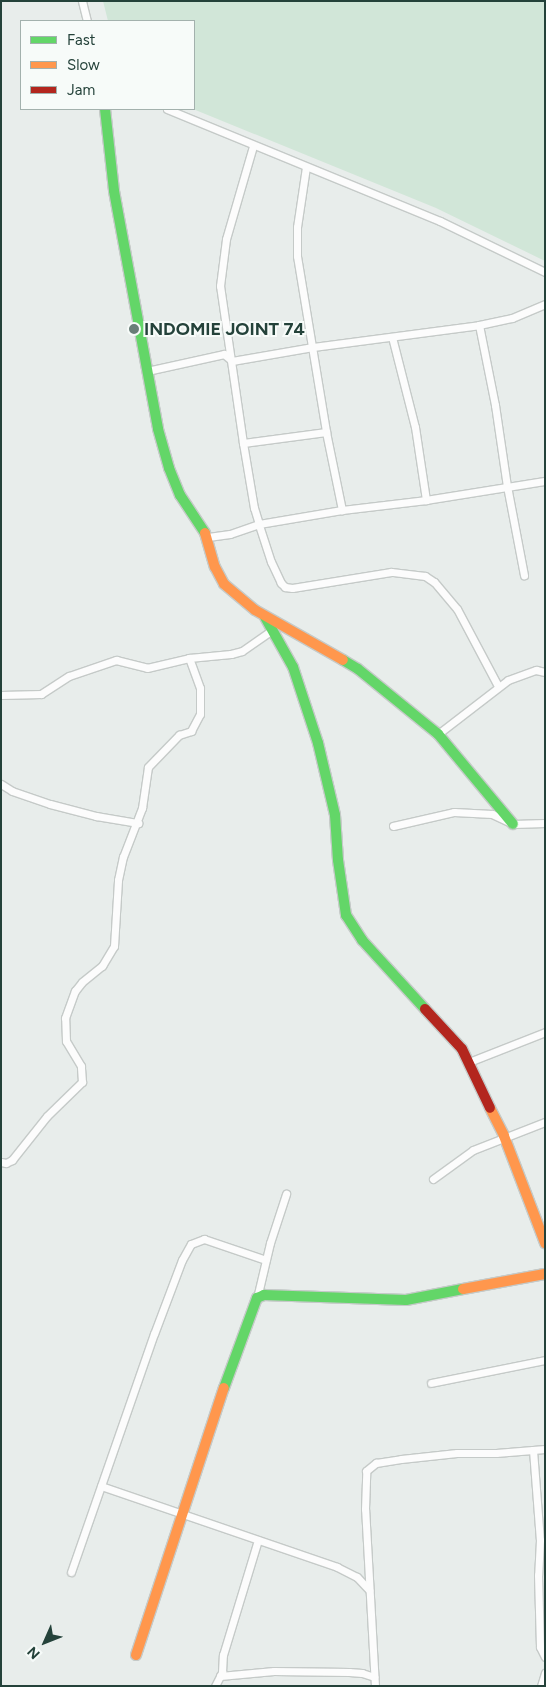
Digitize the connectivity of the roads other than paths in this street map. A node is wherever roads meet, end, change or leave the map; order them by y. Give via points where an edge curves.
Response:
1 (82, 1) edge
2 (87, 20) edge
3 (105, 110) edge
4 (169, 110) edge
5 (253, 146) junction
6 (306, 168) junction
7 (545, 272) edge
8 (545, 304) edge
9 (479, 325) junction
10 (392, 337) junction
11 (313, 347) junction
12 (232, 361) junction
13 (147, 371) junction
14 (326, 432) junction
15 (243, 443) junction
16 (545, 481) edge
17 (507, 486) junction
18 (426, 500) junction
19 (342, 510) junction
20 (259, 524) junction
21 (208, 537) junction
22 (524, 575) dead end
23 (265, 616) junction
24 (272, 630) junction
25 (189, 658) junction
26 (545, 672) edge
27 (498, 686) junction
28 (1, 694) edge
29 (438, 734) junction
30 (1, 784) edge
31 (138, 823) junction
32 (545, 823) edge
33 (513, 824) junction
34 (393, 826) dead end
35 (545, 1032) edge
36 (469, 1062) junction
37 (545, 1122) edge
38 (504, 1136) junction
39 (1, 1162) edge
40 (433, 1178) dead end
41 (286, 1194) dead end
42 (545, 1243) edge
43 (266, 1260) junction
44 (545, 1274) edge
45 (257, 1298) junction
46 (545, 1360) edge
47 (430, 1383) dead end
48 (545, 1449) edge
49 (533, 1450) junction
50 (101, 1486) junction
51 (182, 1514) junction
52 (258, 1540) junction
53 (71, 1572) dead end
54 (369, 1590) junction
55 (136, 1655) dead end
56 (545, 1657) edge
57 (545, 1673) edge
58 (220, 1676) junction
59 (374, 1678) junction
60 (215, 1686) edge
61 (374, 1686) edge
62 (541, 1686) edge

1 - 2 street
3 - 13 street via 114,191
4 - 5 street
5 - 6 street
5 - 12 street via 226,239 222,265 220,286
6 - 7 street via 440,221
6 - 11 street via 297,227 297,256
8 - 9 street via 512,318
9 - 10 street
9 - 17 street via 496,405
10 - 11 street
10 - 18 street via 415,427
11 - 12 street
11 - 14 street
12 - 13 street via 224,354
12 - 15 street
13 - 21 street via 169,468 180,495
14 - 15 street
14 - 19 street
15 - 20 street
16 - 17 street
17 - 18 street
17 - 22 street
18 - 19 street
19 - 20 street
20 - 21 street via 230,534
20 - 27 street via 271,562 285,587 391,572 424,576 434,582 457,609
21 - 23 street via 215,567 224,584
23 - 24 street
23 - 29 street via 358,669
24 - 25 street via 238,652
24 - 36 street via 293,667 327,777 335,815 343,897 351,925 457,1042
25 - 28 street via 147,668 116,660 69,676 41,694
25 - 31 street via 200,688 200,714 191,731 179,735 148,767
26 - 27 street via 536,670
27 - 29 street
29 - 33 street
30 - 31 street via 50,804
31 - 39 street via 123,857 118,880 114,946 102,966 75,991 65,1018 66,1041 81,1066 82,1082 42,1122 12,1160
32 - 33 street
33 - 34 street via 492,814 454,812
35 - 36 street
36 - 38 street
37 - 38 street
38 - 40 street via 473,1150
38 - 42 street
41 - 43 street
43 - 45 street
43 - 50 street via 204,1239 191,1244 154,1334
44 - 45 street via 406,1300 264,1294
45 - 51 street
46 - 47 street
48 - 49 street
49 - 54 street via 457,1453 370,1466 365,1478
49 - 56 street via 540,1540 540,1647
50 - 51 street
50 - 53 street
51 - 52 street
51 - 55 street
52 - 54 street via 337,1567 357,1578
52 - 58 street
54 - 59 street
57 - 62 street
58 - 59 street via 274,1671 349,1672
58 - 60 street
59 - 61 street

